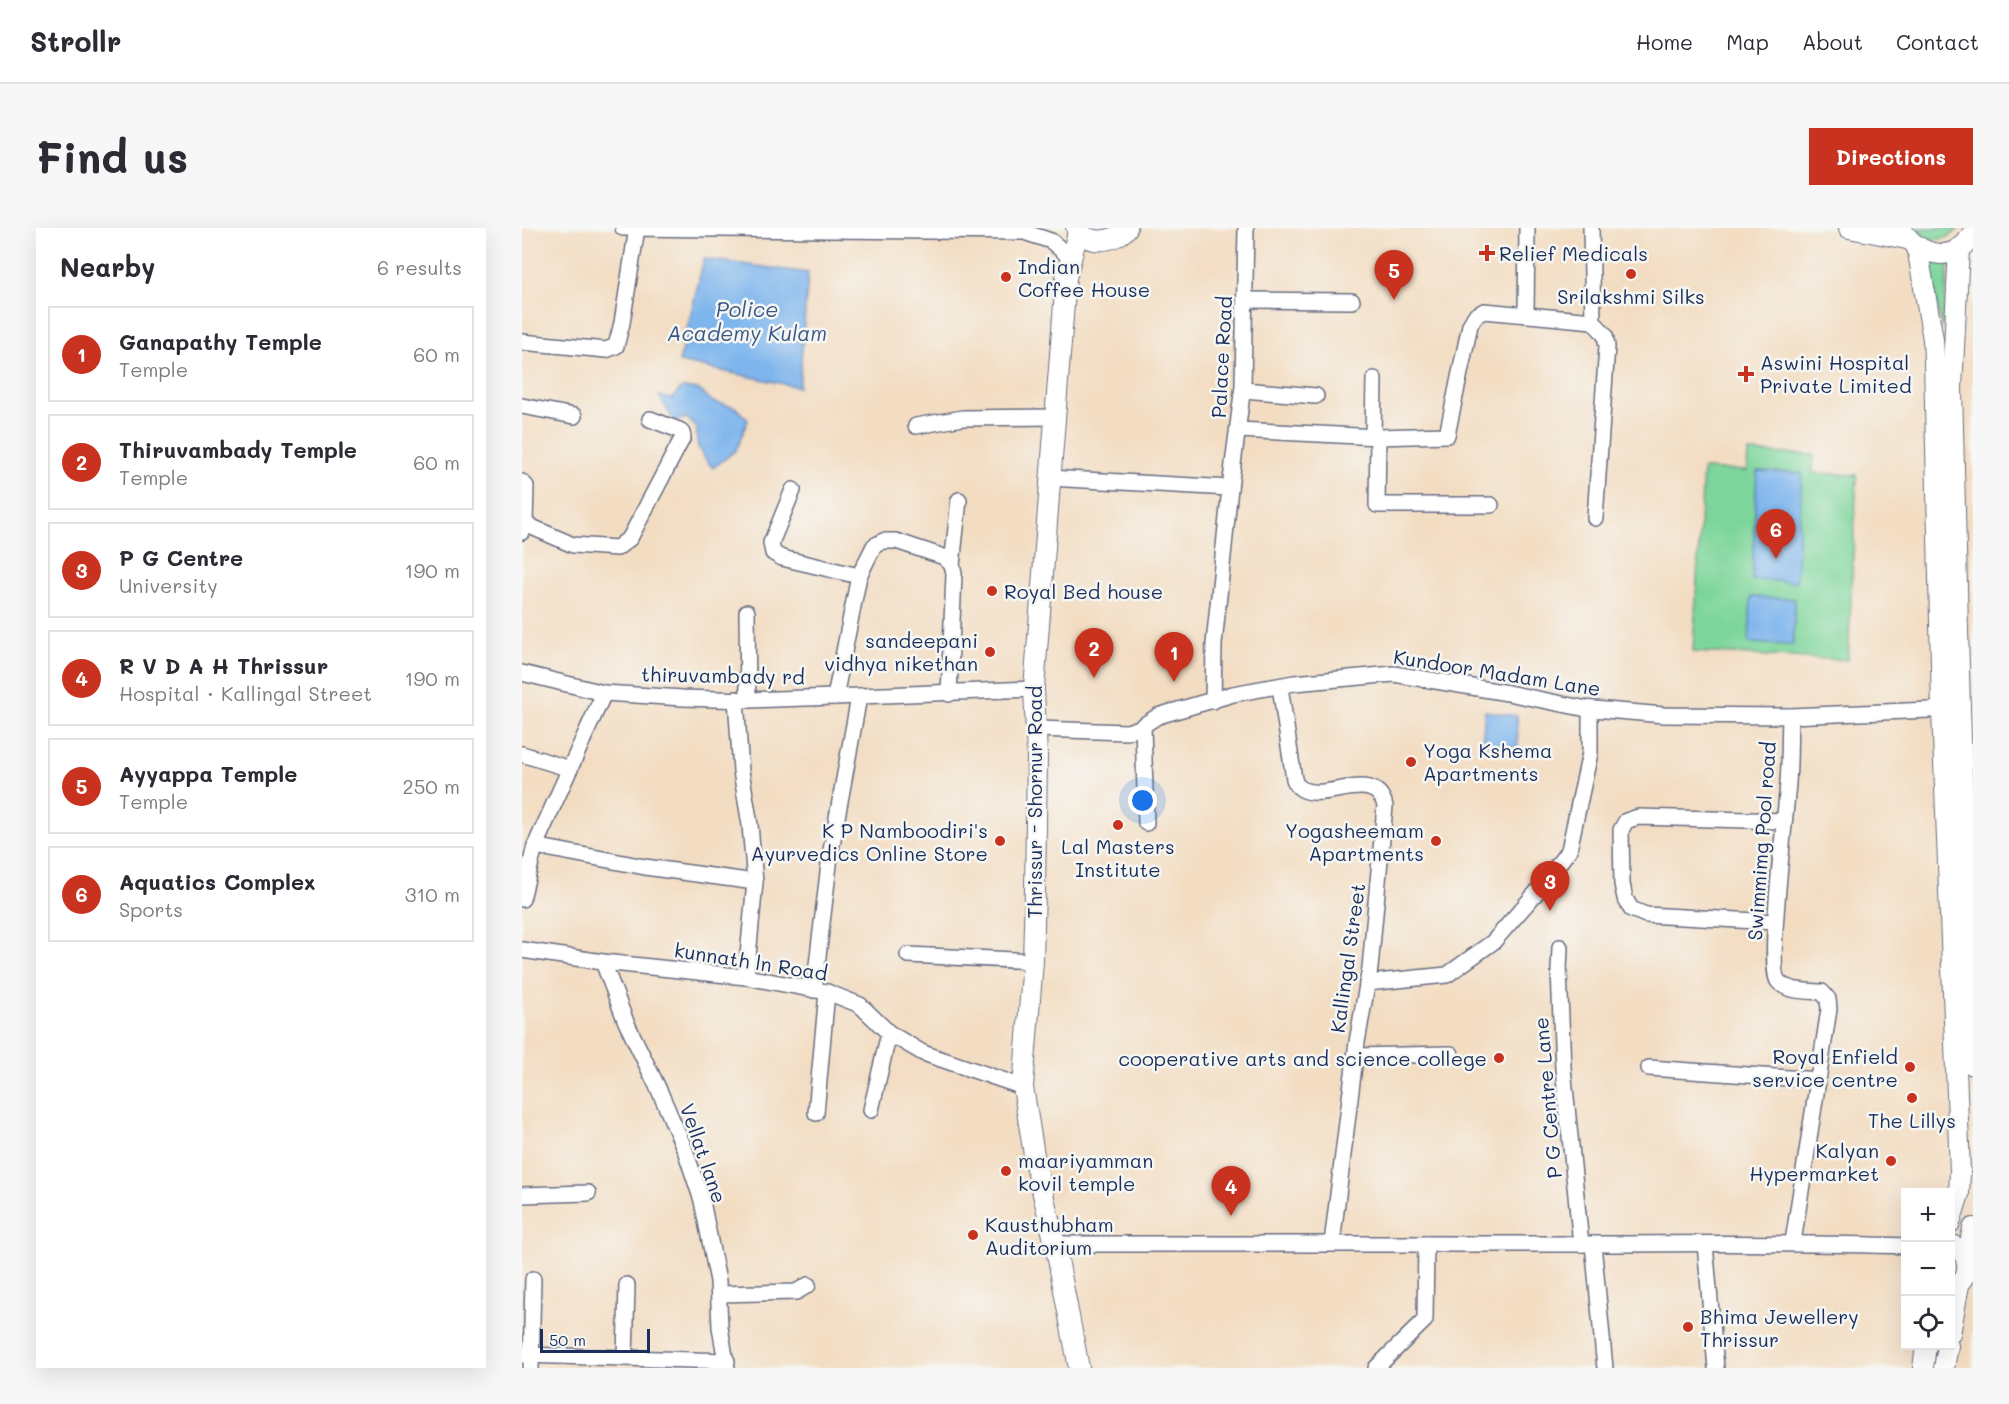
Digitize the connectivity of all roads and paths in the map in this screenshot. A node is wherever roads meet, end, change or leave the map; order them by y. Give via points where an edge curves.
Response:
1 (623, 228) edge
2 (637, 228) edge
3 (1127, 228) edge
4 (1246, 228) edge
5 (1527, 228) edge
6 (1591, 228) edge
7 (1849, 228) edge
8 (782, 229) edge
9 (1077, 230) edge
10 (1969, 237) edge
11 (1908, 238) edge
12 (1072, 259) junction
13 (1245, 300) junction
14 (1352, 302) dead end
15 (1526, 315) junction
16 (1593, 321) junction
17 (522, 342) edge
18 (1374, 379) dead end
19 (1243, 390) junction
20 (1316, 396) dead end
21 (1944, 404) junction
22 (522, 406) edge
23 (574, 416) dead end
24 (1054, 417) junction
25 (650, 419) dead end
26 (916, 426) dead end
27 (1238, 430) junction
28 (1375, 437) junction
29 (1049, 478) junction
30 (522, 482) edge
31 (1230, 488) junction
32 (793, 490) dead end
33 (959, 500) dead end
34 (1491, 505) dead end
35 (1595, 518) dead end
36 (524, 528) edge
37 (952, 565) junction
38 (859, 576) junction
39 (747, 612) dead end
40 (522, 673) edge
41 (1958, 676) edge
42 (1280, 687) junction
43 (1034, 689) junction
44 (604, 693) junction
45 (949, 694) junction
46 (859, 697) junction
47 (835, 698) junction
48 (742, 700) junction
49 (1213, 701) junction
50 (1590, 709) junction
51 (1951, 709) junction
52 (1790, 716) junction
53 (1143, 726) junction
54 (1036, 729) junction
55 (522, 754) edge
56 (570, 769) junction
57 (1784, 821) junction
58 (1146, 823) dead end
59 (535, 846) junction
60 (755, 882) junction
61 (522, 900) edge
62 (1775, 922) junction
63 (1560, 947) dead end
64 (522, 950) edge
65 (908, 955) dead end
66 (603, 962) junction
67 (1033, 962) junction
68 (746, 977) junction
69 (1367, 983) junction
70 (820, 991) junction
71 (889, 1032) junction
72 (1451, 1054) dead end
73 (1355, 1056) junction
74 (1973, 1065) edge
75 (1649, 1068) dead end
76 (1818, 1080) junction
77 (1023, 1087) junction
78 (871, 1110) dead end
79 (816, 1113) dead end
80 (588, 1193) dead end
81 (522, 1195) edge
82 (1955, 1207) edge
83 (1973, 1228) edge
84 (1793, 1242) junction
85 (1332, 1243) junction
86 (1055, 1244) junction
87 (1426, 1244) junction
88 (1587, 1244) junction
89 (1705, 1244) junction
90 (1901, 1246) edge
91 (1955, 1247) edge
92 (1967, 1258) junction
93 (533, 1279) dead end
94 (627, 1285) dead end
95 (807, 1285) dead end
96 (1955, 1287) edge
97 (719, 1294) junction
98 (1925, 1350) edge
99 (1947, 1350) edge
100 (625, 1358) junction
101 (528, 1360) edge
102 (646, 1363) edge
103 (727, 1365) edge
104 (1079, 1368) edge
105 (1376, 1368) edge
106 (1605, 1368) edge
107 (1716, 1368) edge
108 (1923, 1368) edge
109 (1944, 1368) edge

1 - 2 street
2 - 8 street
2 - 17 street via 616,346 606,350
3 - 9 main road via 1102,241
4 - 13 street, Palace Road
5 - 15 street
6 - 16 street
7 - 11 main road
8 - 12 street via 1024,232 1051,241
9 - 12 main road, Thrissur - Shornur Road
10 - 11 main road via 1949,252 1938,254
10 - 21 main road via 1952,379
11 - 21 main road via 1933,339
12 - 24 main road, Thrissur - Shornur Road via 1066,278
13 - 14 street
13 - 19 street, Palace Road
15 - 16 street
15 - 28 street via 1484,311 1475,316 1447,435
16 - 35 street via 1608,346
18 - 28 street
19 - 20 street
19 - 27 street, Palace Road
21 - 41 main road via 1948,562
22 - 23 street
24 - 26 street via 963,418
24 - 29 main road, Thrissur - Shornur Road
25 - 36 street via 679,430 682,437 630,538 617,548 573,545
27 - 28 street
27 - 31 street, Palace Road
28 - 34 street via 1377,505
29 - 31 street
29 - 43 main road, Thrissur - Shornur Road
30 - 36 street via 526,486
31 - 49 street, Palace Road via 1214,644
32 - 38 street via 771,543 773,552 782,558
33 - 37 street
37 - 38 street via 944,557 896,541 883,541 874,546
37 - 45 street
38 - 47 street
39 - 48 street
40 - 44 street, thiruvambady rd
41 - 51 main road
42 - 49 street, Kundoor Madam Lane
42 - 50 street, Kundoor Madam Lane via 1394,674
42 - 69 street, Kallingal Street via 1294,779 1299,787 1311,792 1375,789 1383,796
43 - 45 street, thiruvambady rd
43 - 54 main road, Thrissur - Shornur Road
44 - 48 street, thiruvambady rd
44 - 56 street
45 - 46 street, thiruvambady rd
46 - 47 street, thiruvambady rd
46 - 70 street via 830,856
47 - 48 street, thiruvambady rd
48 - 60 street via 741,771
49 - 53 street, Kundoor Madam Lane via 1167,713
50 - 52 street, Kundoor Madam Lane via 1664,715
50 - 69 street via 1590,753 1569,850 1536,893 1493,942 1447,975
51 - 52 street, Kundoor Madam Lane
51 - 74 main road
51 - 82 main road via 1960,1172
52 - 57 street, Swimmimg Pool road
53 - 54 street, Kundoor Madam Lane via 1127,732
53 - 58 street
54 - 67 main road, Thrissur - Shornur Road
55 - 56 street
56 - 59 street
57 - 62 street, Swimmimg Pool road
57 - 62 street via 1638,817 1626,821 1621,830 1622,884 1631,909 1646,915
59 - 60 street
59 - 61 street
60 - 68 street
62 - 76 street, Swimmimg Pool road via 1777,980 1786,987 1821,992 1828,999
63 - 88 street, P G Centre Lane via 1563,1068
64 - 66 street, kunnath ln Road
65 - 67 street
66 - 68 street, kunnath ln Road
66 - 97 street, Vellat lane via 685,1150 702,1201
67 - 77 main road, Thrissur - Shornur Road
68 - 70 street, kunnath ln Road
69 - 73 street, Kallingal Street
70 - 71 street, kunnath ln Road via 860,1005
70 - 79 street
71 - 77 street, kunnath ln Road via 923,1053
71 - 78 street
72 - 73 street
73 - 85 street, Kallingal Street
75 - 76 street
76 - 84 street
77 - 86 main road, Thrissur - Shornur Road via 1035,1161
80 - 81 street
83 - 92 main road
84 - 89 street
84 - 90 street
85 - 86 street
85 - 87 street
86 - 104 main road, Thrissur - Shornur Road
87 - 88 street
87 - 105 street via 1425,1320
88 - 89 street
88 - 106 street, P G Centre Lane
89 - 107 street
91 - 92 main road
92 - 96 main road via 1968,1273
93 - 101 street
94 - 100 street
95 - 97 street via 796,1292
97 - 103 street, Vellat lane
98 - 108 main road
99 - 109 main road
100 - 101 street
100 - 102 street
102 - 103 street

